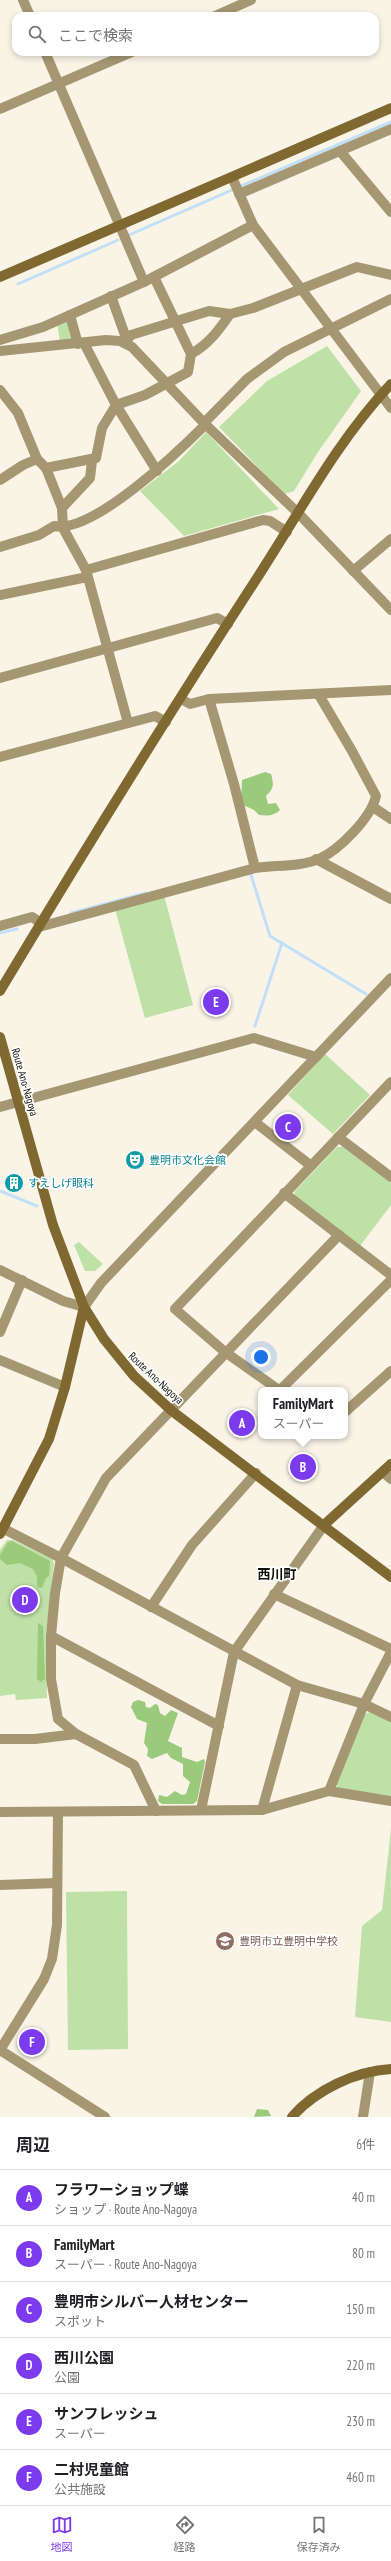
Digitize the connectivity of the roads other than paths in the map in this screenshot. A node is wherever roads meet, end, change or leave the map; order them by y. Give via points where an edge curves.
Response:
1 (23, 0) edge
2 (252, 0) edge
3 (28, 12) edge
4 (224, 12) edge
5 (47, 56) edge
6 (123, 56) edge
7 (59, 84) junction
8 (391, 108) edge
9 (0, 109) edge
10 (391, 129) edge
11 (340, 151) junction
12 (232, 177) junction
13 (239, 194) junction
14 (391, 212) edge
15 (254, 225) junction
16 (120, 226) junction
17 (391, 275) edge
18 (154, 277) junction
19 (0, 278) edge
20 (144, 282) junction
21 (302, 289) junction
22 (111, 296) junction
23 (391, 299) edge
24 (230, 314) junction
25 (70, 315) junction
26 (176, 321) junction
27 (331, 328) junction
28 (0, 340) edge
29 (81, 343) junction
30 (125, 343) junction
31 (0, 351) edge
32 (191, 354) junction
33 (169, 384) junction
34 (391, 384) edge
35 (0, 390) edge
36 (381, 394) junction
37 (116, 405) junction
38 (391, 408) edge
39 (205, 424) junction
40 (37, 459) junction
41 (92, 460) junction
42 (46, 468) junction
43 (157, 471) junction
44 (0, 480) edge
45 (62, 508) junction
46 (299, 514) junction
47 (63, 528) junction
48 (287, 532) junction
49 (391, 539) edge
50 (0, 547) edge
51 (353, 572) junction
52 (87, 574) junction
53 (0, 595) edge
54 (391, 610) edge
55 (228, 624) junction
56 (107, 648) junction
57 (0, 678) edge
58 (391, 690) edge
59 (319, 695) junction
60 (181, 699) junction
61 (209, 699) junction
62 (166, 722) junction
63 (128, 723) junction
64 (0, 757) edge
65 (373, 807) junction
66 (391, 819) edge
67 (316, 860) junction
68 (255, 868) junction
69 (391, 899) edge
70 (40, 925) junction
71 (0, 926) edge
72 (391, 980) edge
73 (0, 991) edge
74 (0, 1037) edge
75 (316, 1057) junction
76 (391, 1082) edge
77 (19, 1102) junction
78 (0, 1107) edge
79 (256, 1122) junction
80 (338, 1137) junction
81 (310, 1165) junction
82 (391, 1177) edge
83 (284, 1193) junction
84 (339, 1235) junction
85 (0, 1270) edge
86 (391, 1275) edge
87 (22, 1280) junction
88 (391, 1280) edge
89 (84, 1307) junction
90 (0, 1332) edge
91 (225, 1352) junction
92 (0, 1360) edge
93 (391, 1370) edge
94 (65, 1387) junction
95 (275, 1387) edge
96 (282, 1387) edge
97 (348, 1409) edge
98 (172, 1411) junction
99 (391, 1464) edge
100 (383, 1472) junction
101 (256, 1473) junction
102 (391, 1479) edge
103 (324, 1525) junction
104 (2, 1532) edge
105 (61, 1558) junction
106 (391, 1577) edge
107 (274, 1594) junction
108 (151, 1607) junction
109 (51, 1636) junction
110 (391, 1649) edge
111 (234, 1652) junction
112 (391, 1652) edge
113 (297, 1685) junction
114 (364, 1704) junction
115 (391, 1717) edge
116 (219, 1726) junction
117 (76, 1734) junction
118 (0, 1739) edge
119 (329, 1791) junction
120 (391, 1801) edge
121 (201, 1810) junction
122 (262, 1810) junction
123 (0, 1812) edge
124 (58, 1812) junction
125 (156, 1812) junction
126 (57, 1883) junction
127 (0, 1885) edge
128 (0, 2050) edge
129 (391, 2069) edge
130 (370, 2072) junction
131 (106, 2117) edge
132 (292, 2117) edge
133 (363, 2117) edge

1 - 3 street
2 - 4 street
5 - 7 street
6 - 7 street
7 - 9 street
7 - 16 street
8 - 12 street
10 - 11 street
11 - 13 street
11 - 14 street
12 - 13 street
12 - 16 street
13 - 15 street
15 - 18 street
15 - 21 street
16 - 19 street
16 - 20 street
17 - 21 street via 357,267
18 - 20 street
18 - 26 street
20 - 22 street
21 - 24 street
21 - 27 street
22 - 25 street
22 - 30 street via 125,334
23 - 27 street
24 - 26 street via 209,310
24 - 32 street via 216,334 203,347
25 - 28 street via 43,327
25 - 29 street
26 - 30 street via 131,335
26 - 32 street
27 - 36 street
27 - 39 street via 284,352 247,379
29 - 30 street via 106,340
29 - 31 street
29 - 37 street
30 - 33 street
32 - 33 street via 188,372
33 - 37 street
33 - 39 street
34 - 36 street
35 - 40 street via 18,412
36 - 38 street
36 - 46 street via 353,429
37 - 41 street via 102,428 96,458
37 - 43 street
39 - 43 street
39 - 46 street
40 - 42 street
40 - 44 street
41 - 42 street via 73,461
41 - 45 street via 90,478
42 - 45 street
43 - 47 street via 99,512
45 - 47 street
46 - 48 street
46 - 51 street
47 - 50 street via 54,526 39,535
47 - 52 street
48 - 52 street via 270,521 263,520
48 - 55 street
49 - 51 street
51 - 54 street
52 - 53 street
52 - 56 street
55 - 56 street via 217,618
55 - 60 street
56 - 57 street
56 - 63 street
58 - 59 street
59 - 61 street
59 - 65 street via 376,796
60 - 61 street via 190,704
60 - 62 street
61 - 68 street
62 - 63 street via 155,716
62 - 70 street
63 - 64 street
65 - 66 street
65 - 67 street via 352,834
67 - 68 street
67 - 69 street
68 - 70 street
70 - 71 street via 32,917
70 - 73 street
72 - 75 street
74 - 77 street, Route Ano-Nagoya
75 - 77 street via 254,1038
75 - 79 street
76 - 80 street
77 - 78 street
77 - 89 street, Route Ano-Nagoya via 53,1225
79 - 81 street
79 - 89 street via 100,1283
80 - 81 street
80 - 82 street
81 - 83 street
83 - 84 street
83 - 91 street via 175,1309
84 - 86 street
84 - 91 street
85 - 87 street
87 - 89 street via 63,1301
87 - 90 street
88 - 96 street
89 - 94 street
89 - 98 street, Route Ano-Nagoya via 118,1358
91 - 95 street
91 - 98 street
92 - 94 street
93 - 97 street
94 - 104 street via 49,1439
98 - 101 street, Route Ano-Nagoya
98 - 105 street via 106,1478
99 - 100 street
100 - 102 street
100 - 103 street
101 - 103 street, Route Ano-Nagoya
101 - 108 street via 192,1545
103 - 106 street, Route Ano-Nagoya
103 - 107 street
104 - 105 street
105 - 108 street
105 - 109 street via 54,1593
107 - 110 street
107 - 111 street
108 - 111 street
109 - 116 street
109 - 117 street via 51,1679 58,1719
111 - 113 street
111 - 116 street
112 - 114 street
113 - 114 street
113 - 122 street
114 - 115 street
114 - 119 street
116 - 121 street
117 - 118 street via 35,1739
117 - 125 street via 134,1765
119 - 120 street
119 - 122 street
121 - 122 street
121 - 125 street
123 - 124 street
124 - 125 street
124 - 126 street
126 - 127 street
126 - 128 street via 57,1925 52,1959 44,1979
128 - 131 street
129 - 130 street
130 - 132 street via 324,2091
130 - 133 street

